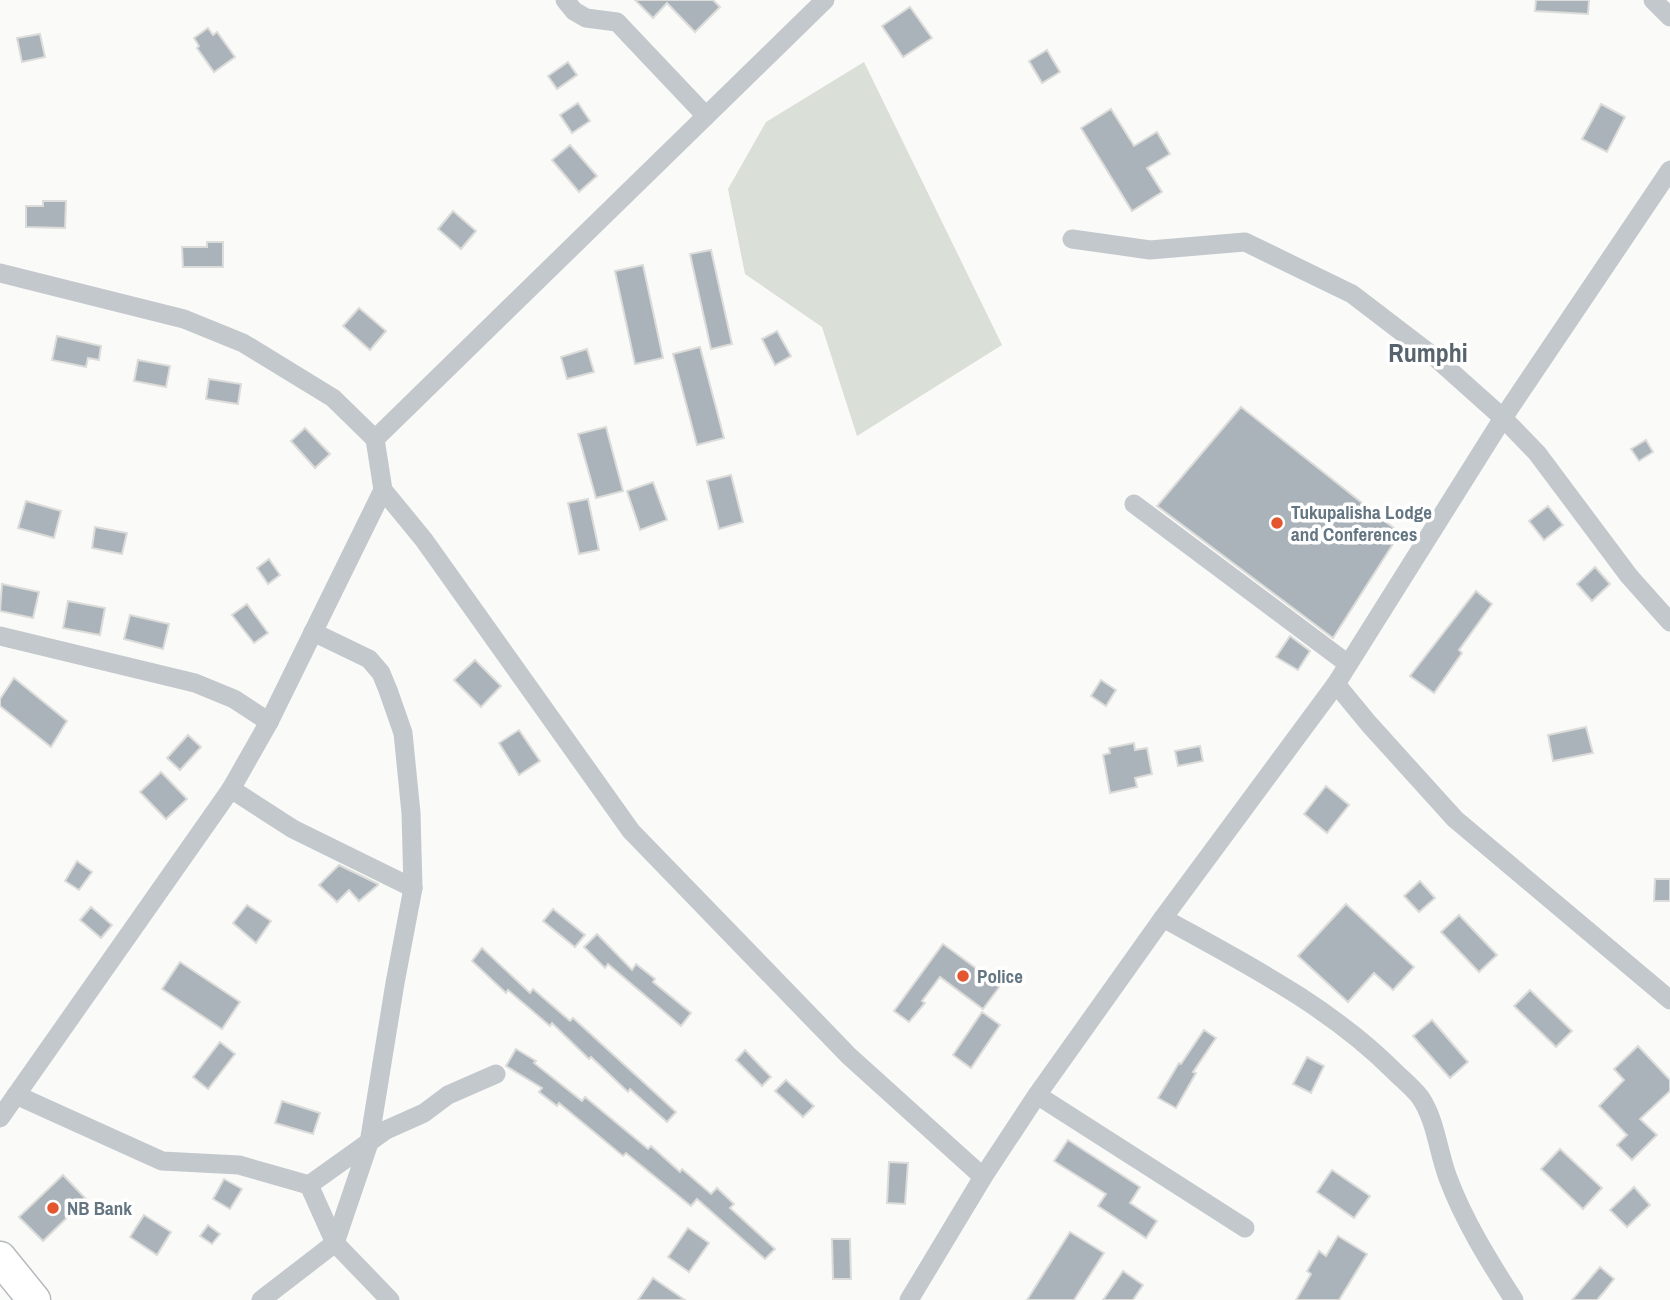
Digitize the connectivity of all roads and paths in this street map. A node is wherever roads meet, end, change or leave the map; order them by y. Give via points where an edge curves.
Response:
1 (565, 0) edge
2 (825, 0) edge
3 (1653, 0) edge
4 (1670, 17) edge
5 (706, 116) junction
6 (1670, 170) edge
7 (1072, 239) dead end
8 (0, 273) edge
9 (1503, 418) junction
10 (375, 439) junction
11 (383, 490) junction
12 (1135, 504) dead end
13 (1670, 622) edge
14 (313, 632) junction
15 (0, 636) edge
16 (1348, 664) junction
17 (1336, 684) junction
18 (269, 722) junction
19 (231, 789) junction
20 (413, 888) junction
21 (1163, 918) junction
22 (1670, 1000) edge
23 (496, 1074) dead end
24 (16, 1095) junction
25 (1037, 1095) junction
26 (0, 1118) edge
27 (369, 1143) junction
28 (984, 1177) junction
29 (309, 1185) junction
30 (1245, 1228) dead end
31 (335, 1243) junction
32 (0, 1258) edge
33 (34, 1300) edge
34 (261, 1300) edge
35 (390, 1300) edge
36 (909, 1300) edge
37 (1514, 1300) edge

1 - 5 street via 586,18 617,22
2 - 5 street
3 - 4 street
5 - 10 street
6 - 9 street
7 - 9 street via 1150,250 1245,242 1352,294 1437,359
8 - 10 street via 184,319 243,343 333,398
9 - 13 street
9 - 16 street
10 - 11 street
11 - 14 street
11 - 28 street via 424,540 631,831 849,1056
12 - 16 street
14 - 18 street
14 - 20 street via 369,659 388,690 403,733
15 - 18 street via 195,683 234,699
16 - 17 street
17 - 21 street
17 - 22 street via 1455,819
18 - 19 street
19 - 20 street via 293,829
19 - 24 street
20 - 27 street
21 - 25 street
21 - 37 street via 1338,1021 1420,1098 1448,1178 1482,1249
23 - 27 street via 448,1095
24 - 26 street
24 - 29 street via 162,1161 239,1165
25 - 28 street
25 - 30 street
27 - 29 street
27 - 31 street
28 - 36 street
29 - 31 street
31 - 34 street
31 - 35 street
32 - 33 main road

